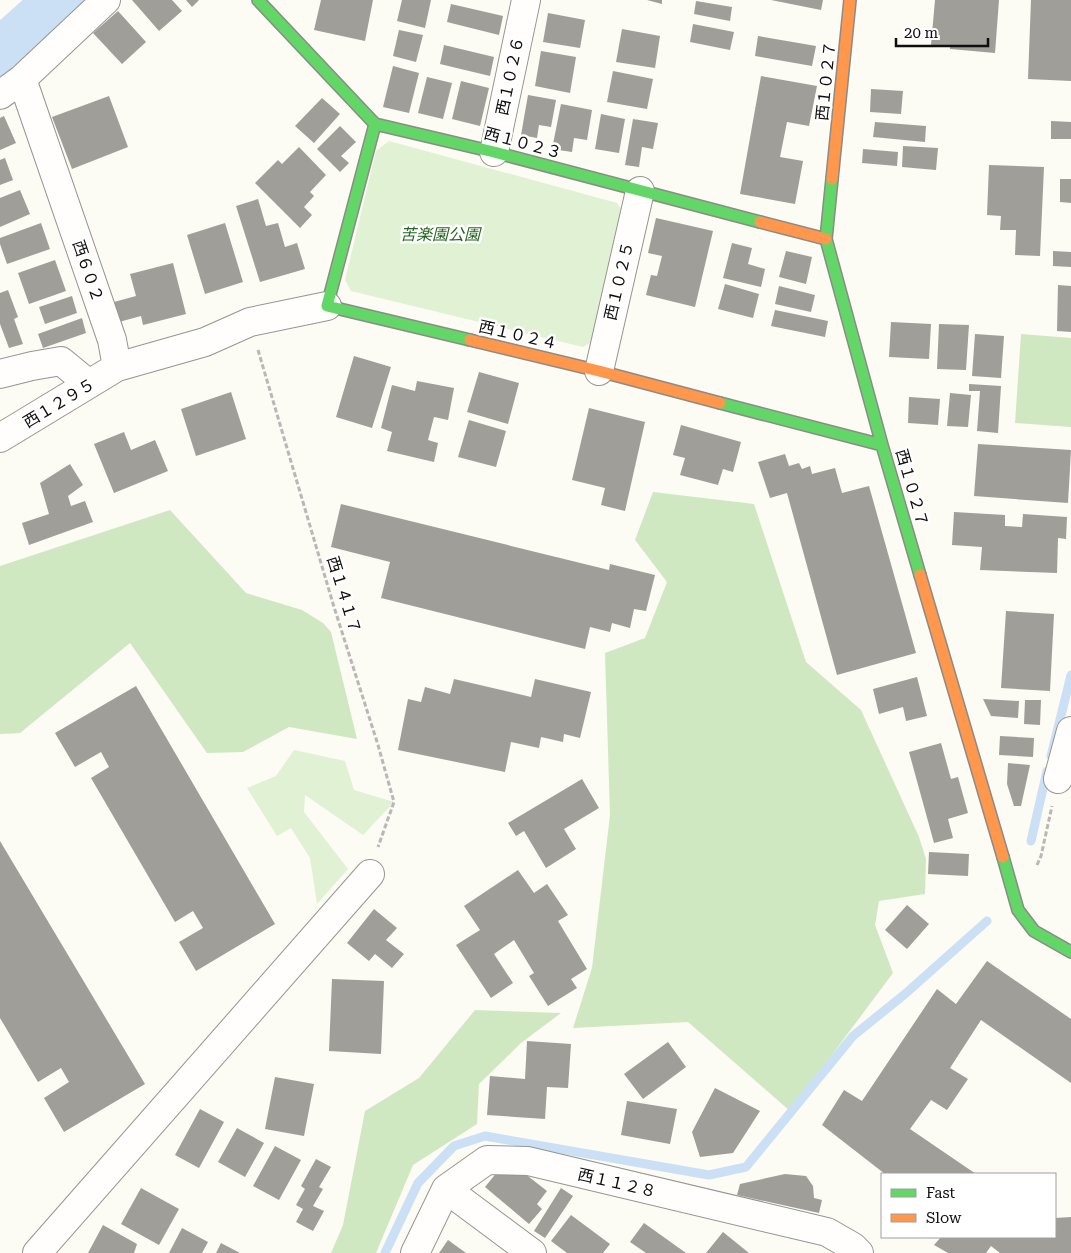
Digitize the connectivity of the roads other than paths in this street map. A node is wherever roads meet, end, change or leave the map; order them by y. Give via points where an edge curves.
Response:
1 (106, 0) edge
2 (258, 0) edge
3 (526, 0) edge
4 (850, 0) edge
5 (22, 79) junction
6 (0, 95) edge
7 (375, 124) junction
8 (494, 152) junction
9 (640, 191) junction
10 (826, 239) junction
11 (326, 306) junction
12 (117, 367) junction
13 (599, 371) junction
14 (0, 374) edge
15 (89, 384) junction
16 (0, 438) edge
17 (882, 445) junction
18 (1071, 731) edge
19 (1058, 779) road end
20 (370, 874) road end
21 (1069, 948) edge
22 (446, 1189) junction
23 (37, 1253) edge
24 (415, 1253) edge
25 (532, 1253) edge
26 (859, 1253) edge

1 - 5 street
2 - 7 street
3 - 8 street, 西１０２６
4 - 10 street, 西１０２７
5 - 6 street
5 - 12 street, 西６０２ via 112,340
7 - 8 street, 西１０２３
7 - 11 street
8 - 9 street, 西１０２３
9 - 10 street, 西１０２３
9 - 13 street, 西１０２５
10 - 17 street, 西１０２７
11 - 12 street via 250,322 205,342
11 - 13 street, 西１０２４
12 - 15 street, 西１２９５
13 - 17 street, 西１０２４
14 - 15 street via 61,361
15 - 16 street, 西１２９５
17 - 21 street, 西１０２７ via 1018,910 1034,931
18 - 19 street
20 - 23 street
22 - 24 street, 西１１２８
22 - 25 street
22 - 26 street, 西１１２８ via 487,1160 528,1162 827,1232 853,1246

